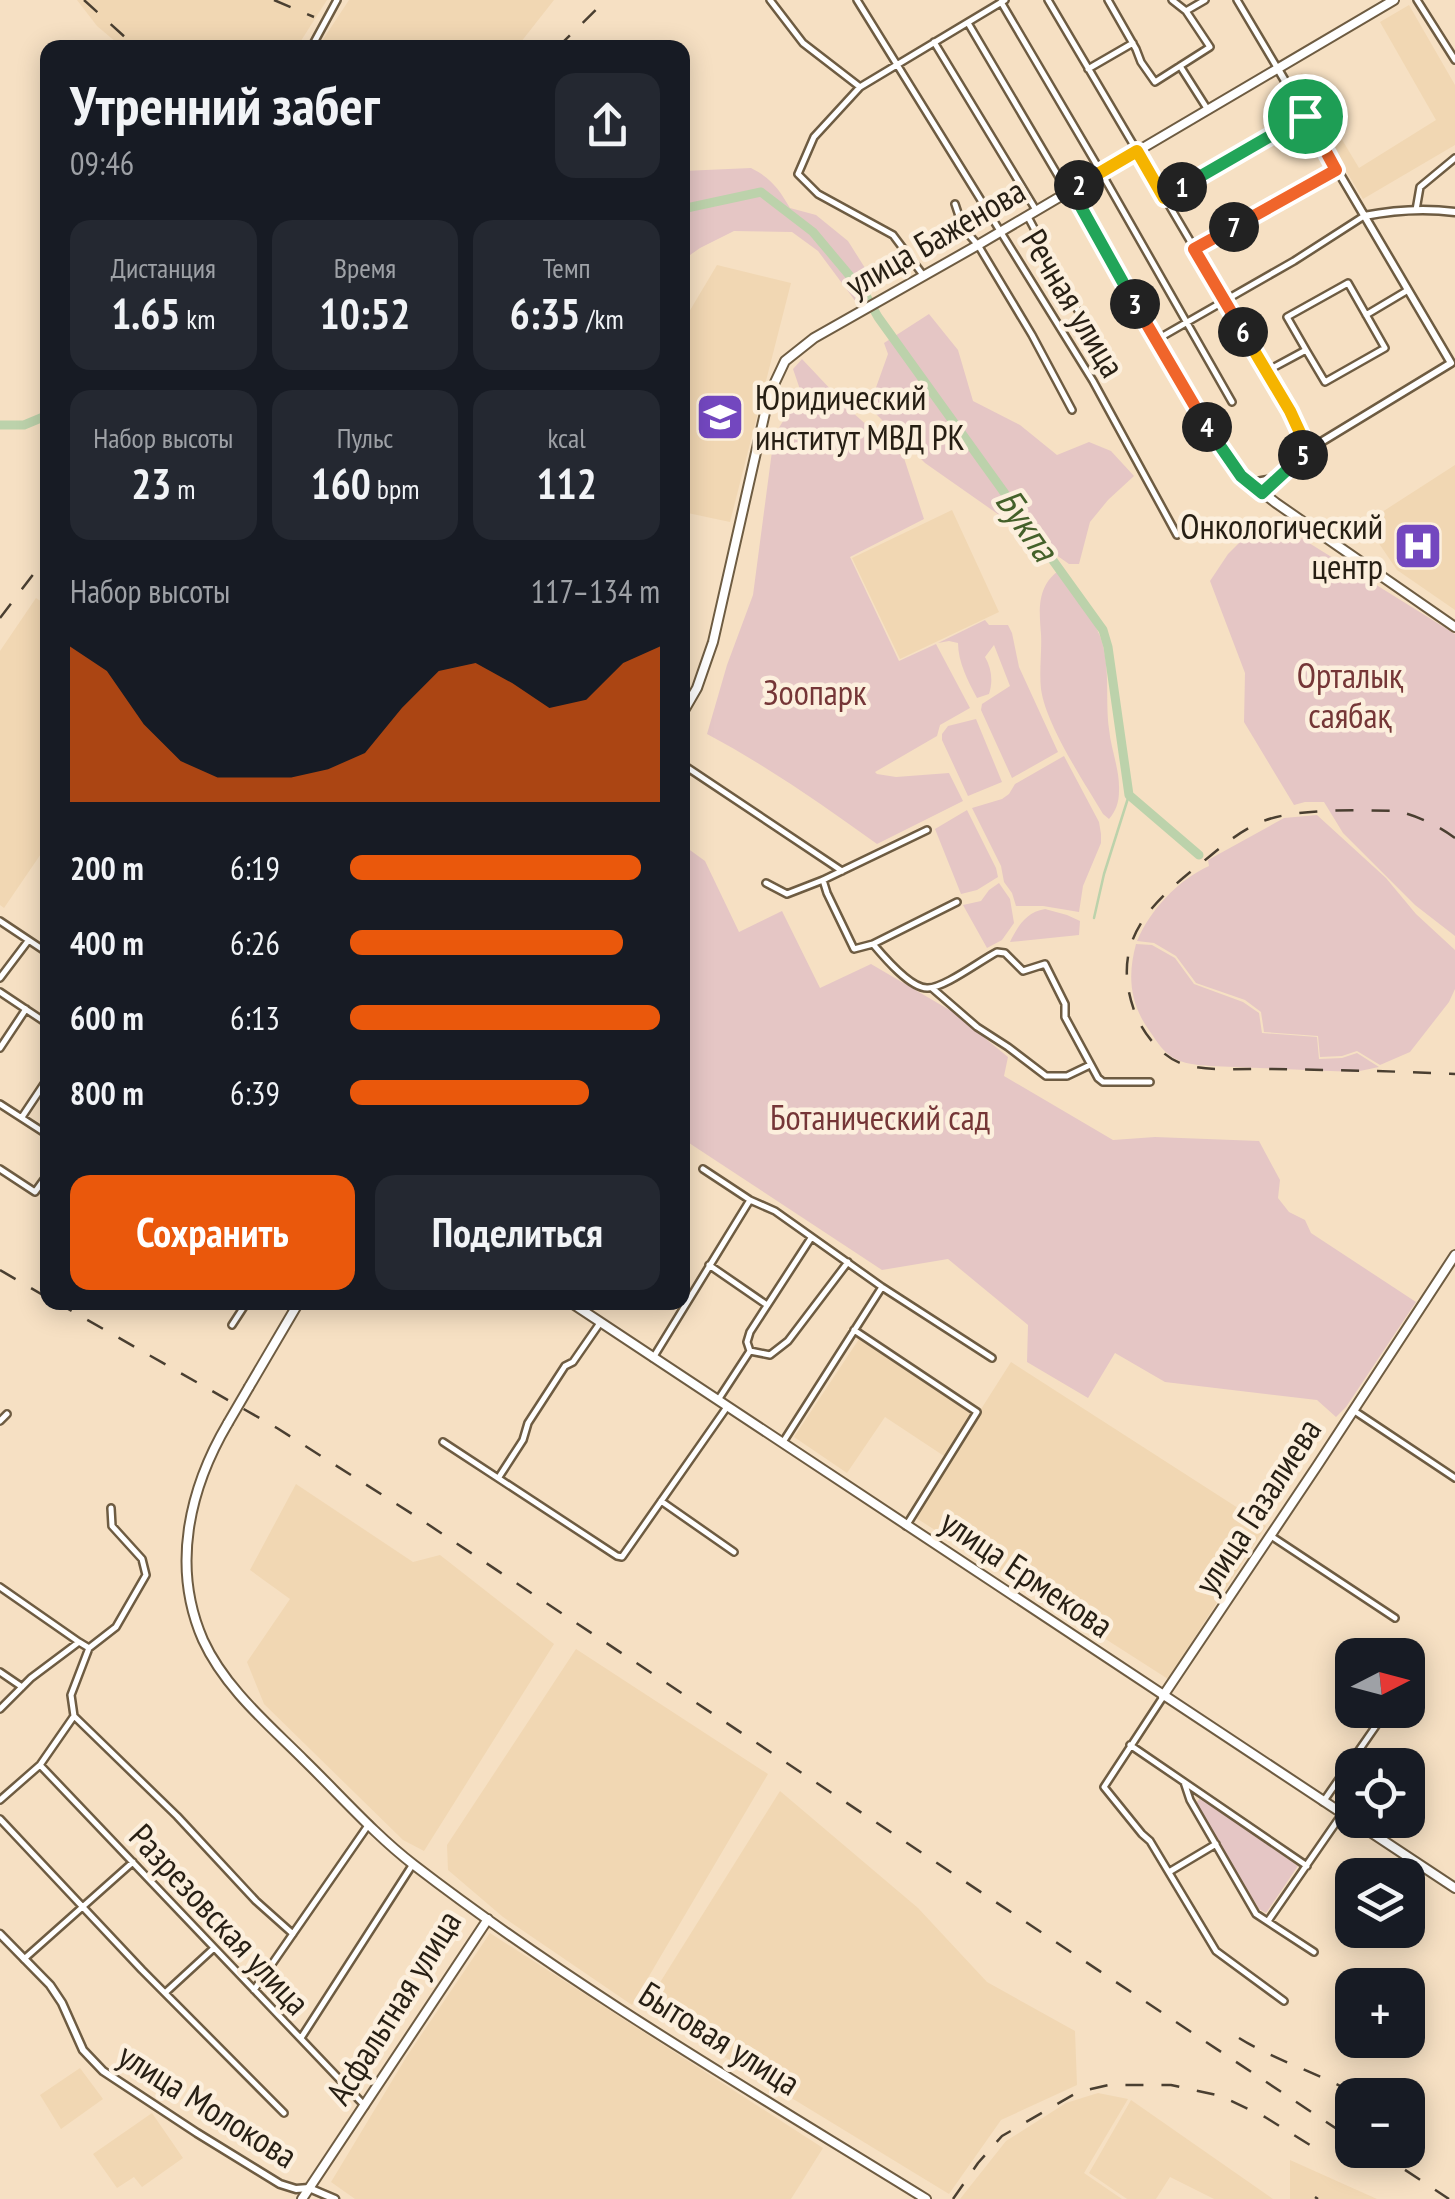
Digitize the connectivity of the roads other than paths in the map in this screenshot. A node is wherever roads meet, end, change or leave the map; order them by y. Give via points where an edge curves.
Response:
1 (337, 0) edge
2 (770, 0) edge
3 (857, 0) edge
4 (1048, 0) edge
5 (1108, 0) edge
6 (1172, 0) edge
7 (1205, 0) edge
8 (1237, 0) edge
9 (1394, 0) edge
10 (1418, 0) edge
11 (1003, 1) edge
12 (1186, 11) junction
13 (968, 23) junction
14 (315, 40) edge
15 (934, 42) junction
16 (1132, 43) junction
17 (1455, 60) edge
18 (896, 64) junction
19 (1180, 66) junction
20 (1088, 69) junction
21 (1278, 69) junction
22 (860, 87) junction
23 (1208, 110) junction
24 (1305, 116) junction
25 (1137, 151) junction
26 (1455, 158) edge
27 (1336, 170) junction
28 (1101, 172) junction
29 (1069, 190) junction
30 (1164, 198) junction
31 (956, 204) dead end
32 (1416, 210) junction
33 (1455, 212) edge
34 (1032, 213) junction
35 (1364, 216) junction
36 (1000, 231) junction
37 (978, 245) junction
38 (1194, 249) junction
39 (923, 275) junction
40 (1408, 290) junction
41 (1224, 300) junction
42 (1366, 315) junction
43 (1186, 323) junction
44 (1156, 340) junction
45 (1104, 349) dead end
46 (1306, 350) junction
47 (1453, 366) edge
48 (1267, 371) junction
49 (1232, 402) dead end
50 (1072, 410) dead end
51 (1308, 450) junction
52 (1279, 478) junction
53 (1249, 484) junction
54 (1262, 493) junction
55 (1177, 535) dead end
56 (1455, 627) edge
57 (690, 700) edge
58 (690, 769) edge
59 (927, 830) dead end
60 (842, 871) junction
61 (823, 880) junction
62 (766, 884) dead end
63 (957, 902) dead end
64 (0, 921) edge
65 (28, 941) junction
66 (873, 944) junction
67 (40, 949) edge
68 (0, 978) edge
69 (932, 988) junction
70 (0, 992) edge
71 (26, 1009) junction
72 (40, 1019) edge
73 (0, 1048) edge
74 (1090, 1064) junction
75 (1150, 1082) dead end
76 (40, 1090) edge
77 (0, 1104) edge
78 (22, 1118) junction
79 (40, 1130) edge
80 (0, 1169) edge
81 (702, 1169) dead end
82 (40, 1186) edge
83 (750, 1200) junction
84 (811, 1236) junction
85 (1455, 1255) edge
86 (848, 1262) junction
87 (710, 1265) junction
88 (882, 1287) junction
89 (690, 1298) edge
90 (767, 1304) junction
91 (242, 1310) edge
92 (293, 1310) edge
93 (581, 1310) edge
94 (682, 1310) edge
95 (600, 1323) junction
96 (232, 1325) dead end
97 (854, 1330) junction
98 (750, 1351) junction
99 (653, 1358) junction
100 (992, 1358) dead end
101 (717, 1401) junction
102 (726, 1408) junction
103 (1352, 1410) junction
104 (7, 1414) dead end
105 (0, 1421) edge
106 (443, 1442) dead end
107 (782, 1444) junction
108 (498, 1478) junction
109 (1455, 1478) edge
110 (661, 1502) junction
111 (112, 1508) dead end
112 (906, 1526) junction
113 (1270, 1536) junction
114 (734, 1552) dead end
115 (0, 1588) edge
116 (1395, 1618) dead end
117 (79, 1642) junction
118 (89, 1648) junction
119 (0, 1672) edge
120 (22, 1687) junction
121 (1163, 1696) junction
122 (0, 1710) edge
123 (74, 1716) junction
124 (1374, 1728) edge
125 (1130, 1745) junction
126 (40, 1766) junction
127 (1184, 1782) junction
128 (0, 1800) edge
129 (1323, 1802) junction
130 (1335, 1810) edge
131 (0, 1819) edge
132 (369, 1824) junction
133 (1335, 1824) edge
134 (1379, 1838) edge
135 (1216, 1844) junction
136 (132, 1862) junction
137 (413, 1864) junction
138 (1306, 1866) junction
139 (1169, 1872) junction
140 (1455, 1888) edge
141 (82, 1906) junction
142 (488, 1920) junction
143 (1268, 1921) junction
144 (0, 1934) edge
145 (293, 1934) junction
146 (214, 1948) junction
147 (1314, 1952) dead end
148 (24, 1959) junction
149 (254, 1990) junction
150 (165, 1992) junction
151 (1284, 2000) dead end
152 (300, 2039) junction
153 (364, 2106) junction
154 (284, 2112) dead end
155 (309, 2188) junction
156 (302, 2199) edge
157 (336, 2199) edge
158 (926, 2199) edge

1 - 14 street
2 - 22 street via 803,43
3 - 18 street, Речная улица
4 - 20 street
5 - 16 street
6 - 12 street
7 - 12 street
8 - 21 street
9 - 21 main road, улица Баженова
10 - 17 street
11 - 13 street
11 - 28 street
12 - 19 street via 1210,48
13 - 15 street
13 - 29 street
15 - 18 street
15 - 34 street
16 - 19 street via 1154,82
16 - 20 street
18 - 22 street
18 - 36 street, Речная улица
19 - 23 street
20 - 25 street
21 - 23 main road, улица Баженова
21 - 24 street
22 - 39 street via 814,137 798,174 818,194 892,236
23 - 25 main road, улица Баженова
24 - 27 street
24 - 30 street
25 - 28 main road, улица Баженова
25 - 30 street
26 - 32 street via 1420,187
27 - 35 street
27 - 38 street
28 - 29 main road, улица Баженова
28 - 43 street
29 - 34 main road, улица Баженова
29 - 44 main road
30 - 38 street
31 - 37 street via 963,228
32 - 33 street
32 - 35 street
34 - 36 main road, улица Баженова
34 - 45 street
35 - 40 street
35 - 41 street
36 - 37 main road, улица Баженова
36 - 55 street, Речная улица via 1094,381
37 - 39 main road, улица Баженова
37 - 50 street
38 - 41 street
39 - 57 main road, улица Баженова via 785,361 768,395 713,642
40 - 42 street
40 - 47 street
41 - 43 street
41 - 48 street
42 - 46 street via 1385,348 1356,366 1325,382
42 - 46 street via 1348,282 1288,316
43 - 44 street
43 - 49 street
44 - 53 main road
46 - 48 street
47 - 51 street
48 - 51 street
51 - 52 street
52 - 53 street
52 - 54 street
53 - 54 main road
54 - 56 main road
58 - 60 street
59 - 60 street
60 - 61 street
61 - 62 street via 787,894
61 - 66 street via 854,949
63 - 66 street
64 - 65 street
65 - 67 street
65 - 68 street
66 - 69 street via 904,976
69 - 74 street via 1046,1076 1067,1076
69 - 74 street via 997,952 1022,971 1045,964
70 - 71 street
71 - 72 street
71 - 73 street
74 - 75 street via 1104,1082
76 - 78 street
77 - 78 street
78 - 79 street
80 - 82 street via 36,1192
81 - 83 street
83 - 84 street
83 - 87 street
84 - 86 street
84 - 90 street
85 - 103 main road, улица Газалиева
86 - 88 street
86 - 98 street via 788,1341 770,1356
87 - 89 street
87 - 90 street
88 - 97 street
88 - 100 street
90 - 98 street via 750,1332
91 - 96 street
92 - 132 main road, Асфальтная улица, bridge via 206,1464 188,1527 190,1594 220,1670
93 - 95 main road, улица Ермекова
94 - 99 street
95 - 99 main road, улица Ермекова
95 - 108 street via 565,1366
97 - 107 street
97 - 112 street via 977,1412
98 - 101 street
99 - 101 main road, улица Ермекова
101 - 102 main road, улица Ермекова
102 - 107 main road, улица Ермекова
102 - 110 street
103 - 109 street
103 - 113 main road, улица Газалиева
104 - 105 street
106 - 108 street
107 - 112 main road, улица Ермекова
108 - 110 street via 620,1557
110 - 114 street
111 - 118 street via 112,1526 142,1559 146,1574 116,1627
112 - 121 main road, улица Ермекова
113 - 116 street
113 - 121 main road, улица Газалиева
115 - 117 street
117 - 118 street
117 - 120 street
118 - 123 street via 71,1695
119 - 120 street
120 - 122 street
121 - 125 street, улица Газалиева
121 - 129 main road, улица Ермекова
123 - 126 street
123 - 145 street
124 - 129 street
125 - 127 street
125 - 139 street, улица Газалиева via 1104,1787
126 - 128 street
126 - 136 street, Разрезовская улица
127 - 135 street
127 - 138 street
129 - 130 main road, улица Ермекова
131 - 141 street
132 - 137 main road, Асфальтная улица
132 - 145 street
133 - 138 street
134 - 140 main road, улица Ермекова
135 - 139 street
135 - 143 street via 1256,1914
136 - 141 street
136 - 146 street, Разрезовская улица
137 - 142 main road, Асфальтная улица
137 - 152 street
138 - 143 street
139 - 151 street via 1216,1951
141 - 148 street
141 - 150 street
142 - 153 main road, Асфальтная улица
142 - 158 main road, Бытовая улица
143 - 147 street
144 - 148 street, улица Молокова
145 - 149 street
146 - 149 street, Разрезовская улица
146 - 150 street
148 - 155 street, улица Молокова via 50,1985 83,2050 103,2071 280,2184
149 - 152 street, Разрезовская улица
150 - 154 street
152 - 153 street, Разрезовская улица
153 - 155 main road, Асфальтная улица
155 - 156 main road, Асфальтная улица
155 - 157 street, улица Молокова

